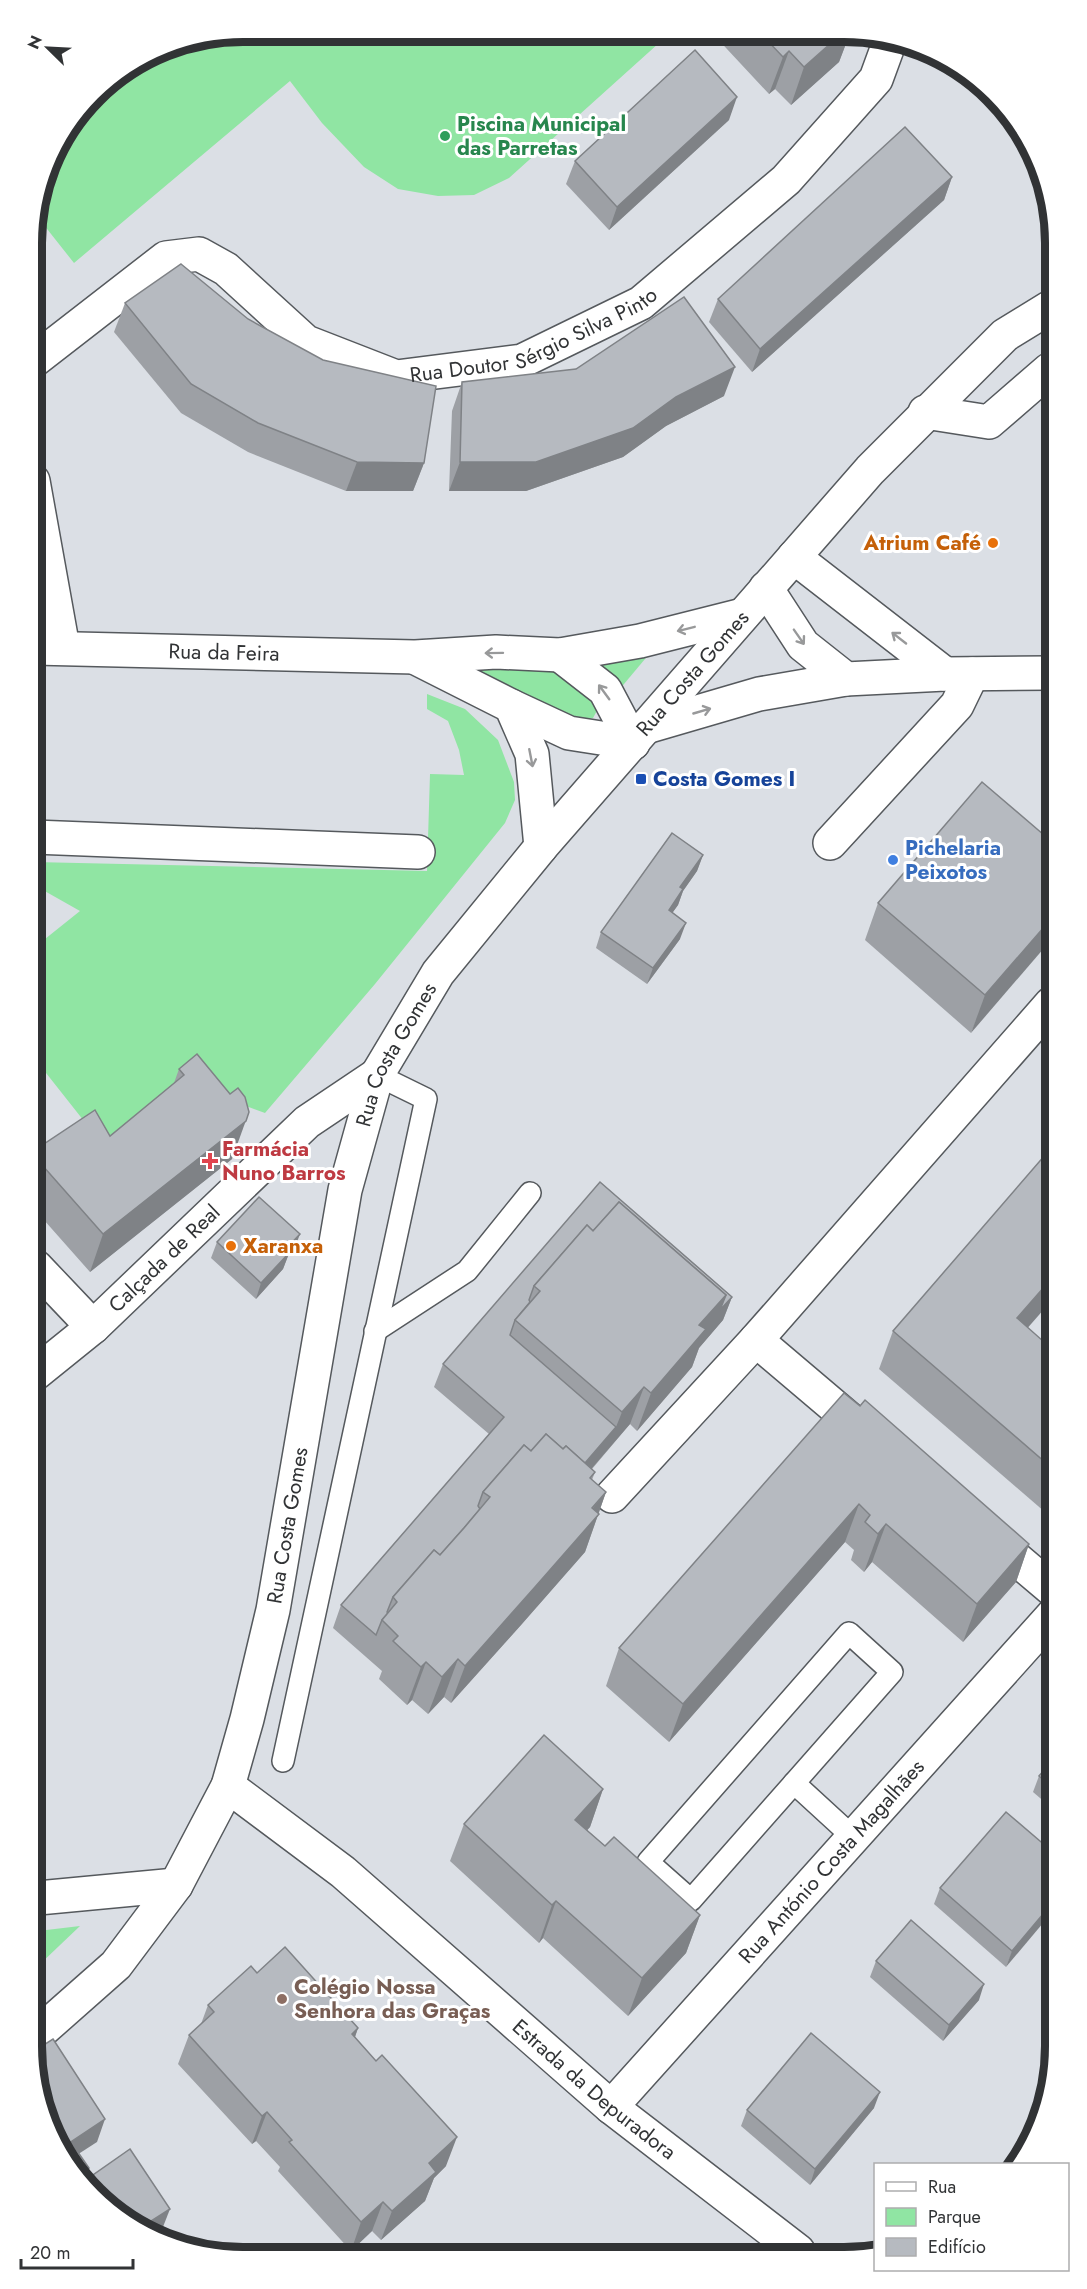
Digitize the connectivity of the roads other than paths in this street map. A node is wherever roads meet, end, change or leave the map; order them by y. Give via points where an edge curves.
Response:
1 (888, 47) edge
2 (1045, 310) edge
3 (42, 354) edge
4 (1045, 373) edge
5 (925, 412) junction
6 (794, 557) junction
7 (42, 581) edge
8 (766, 588) junction
9 (743, 615) junction
10 (48, 648) edge
11 (560, 655) junction
12 (415, 657) junction
13 (1045, 673) edge
14 (959, 674) junction
15 (846, 679) junction
16 (511, 706) junction
17 (639, 735) junction
18 (42, 837) edge
19 (830, 843) dead end
20 (541, 847) junction
21 (418, 852) dead end
22 (1045, 1011) edge
23 (377, 1075) junction
24 (530, 1193) dead end
25 (42, 1273) edge
26 (93, 1327) junction
27 (375, 1331) junction
28 (756, 1340) junction
29 (42, 1368) edge
30 (891, 1454) edge
31 (612, 1496) dead end
32 (963, 1514) edge
33 (1045, 1583) edge
34 (1045, 1624) edge
35 (283, 1761) dead end
36 (794, 1783) junction
37 (228, 1786) junction
38 (854, 1838) junction
39 (176, 1885) junction
40 (42, 1898) edge
41 (42, 2030) edge
42 (611, 2107) junction
43 (793, 2247) edge

1 - 3 street, Rua Doutor Sérgio Silva Pinto via 876,79 786,180 640,303 522,361 396,376 306,342 226,269 198,254 166,258
2 - 5 street, Rua Costa Gomes via 1005,335
4 - 5 street via 989,422
5 - 6 street, Rua Costa Gomes
6 - 8 street, Rua Costa Gomes
14 -> 6 street
7 - 10 street
8 - 9 street, Rua Costa Gomes
8 -> 15 street via 803,645
9 -> 11 street, Rua da Feira via 640,641
9 - 17 street, Rua Costa Gomes
10 - 12 street, Rua da Feira
11 -> 12 street, Rua da Feira via 496,652
17 -> 11 street via 605,690
12 - 16 street, Rua da Feira
13 - 14 street
14 - 15 street
14 - 19 street via 957,705
17 -> 15 street via 759,694
16 - 17 street, Rua da Feira via 569,733
16 -> 20 street via 532,754
17 - 20 street, Rua Costa Gomes
18 - 21 street
20 - 23 street, Rua Costa Gomes via 438,973
22 - 28 street
23 - 26 street, Calçada de Real via 308,1122
23 - 27 lane via 426,1099
23 - 37 street, Rua Costa Gomes via 345,1190 273,1610
24 - 27 lane via 467,1271
25 - 26 street
26 - 29 street, Calçada de Real
27 - 35 lane
28 - 30 street
28 - 31 street
32 - 33 street
34 - 38 street, Rua António Costa Magalhães
36 - 36 lane via 892,1672 849,1633 648,1862 691,1900
36 - 38 lane
37 - 39 street, Rua Costa Gomes
37 - 42 street, Estrada da Depuradora via 343,1872
38 - 42 street, Rua António Costa Magalhães
39 - 40 street
39 - 41 street, Rua Costa Gomes via 116,1965
42 - 43 street, Estrada da Depuradora

